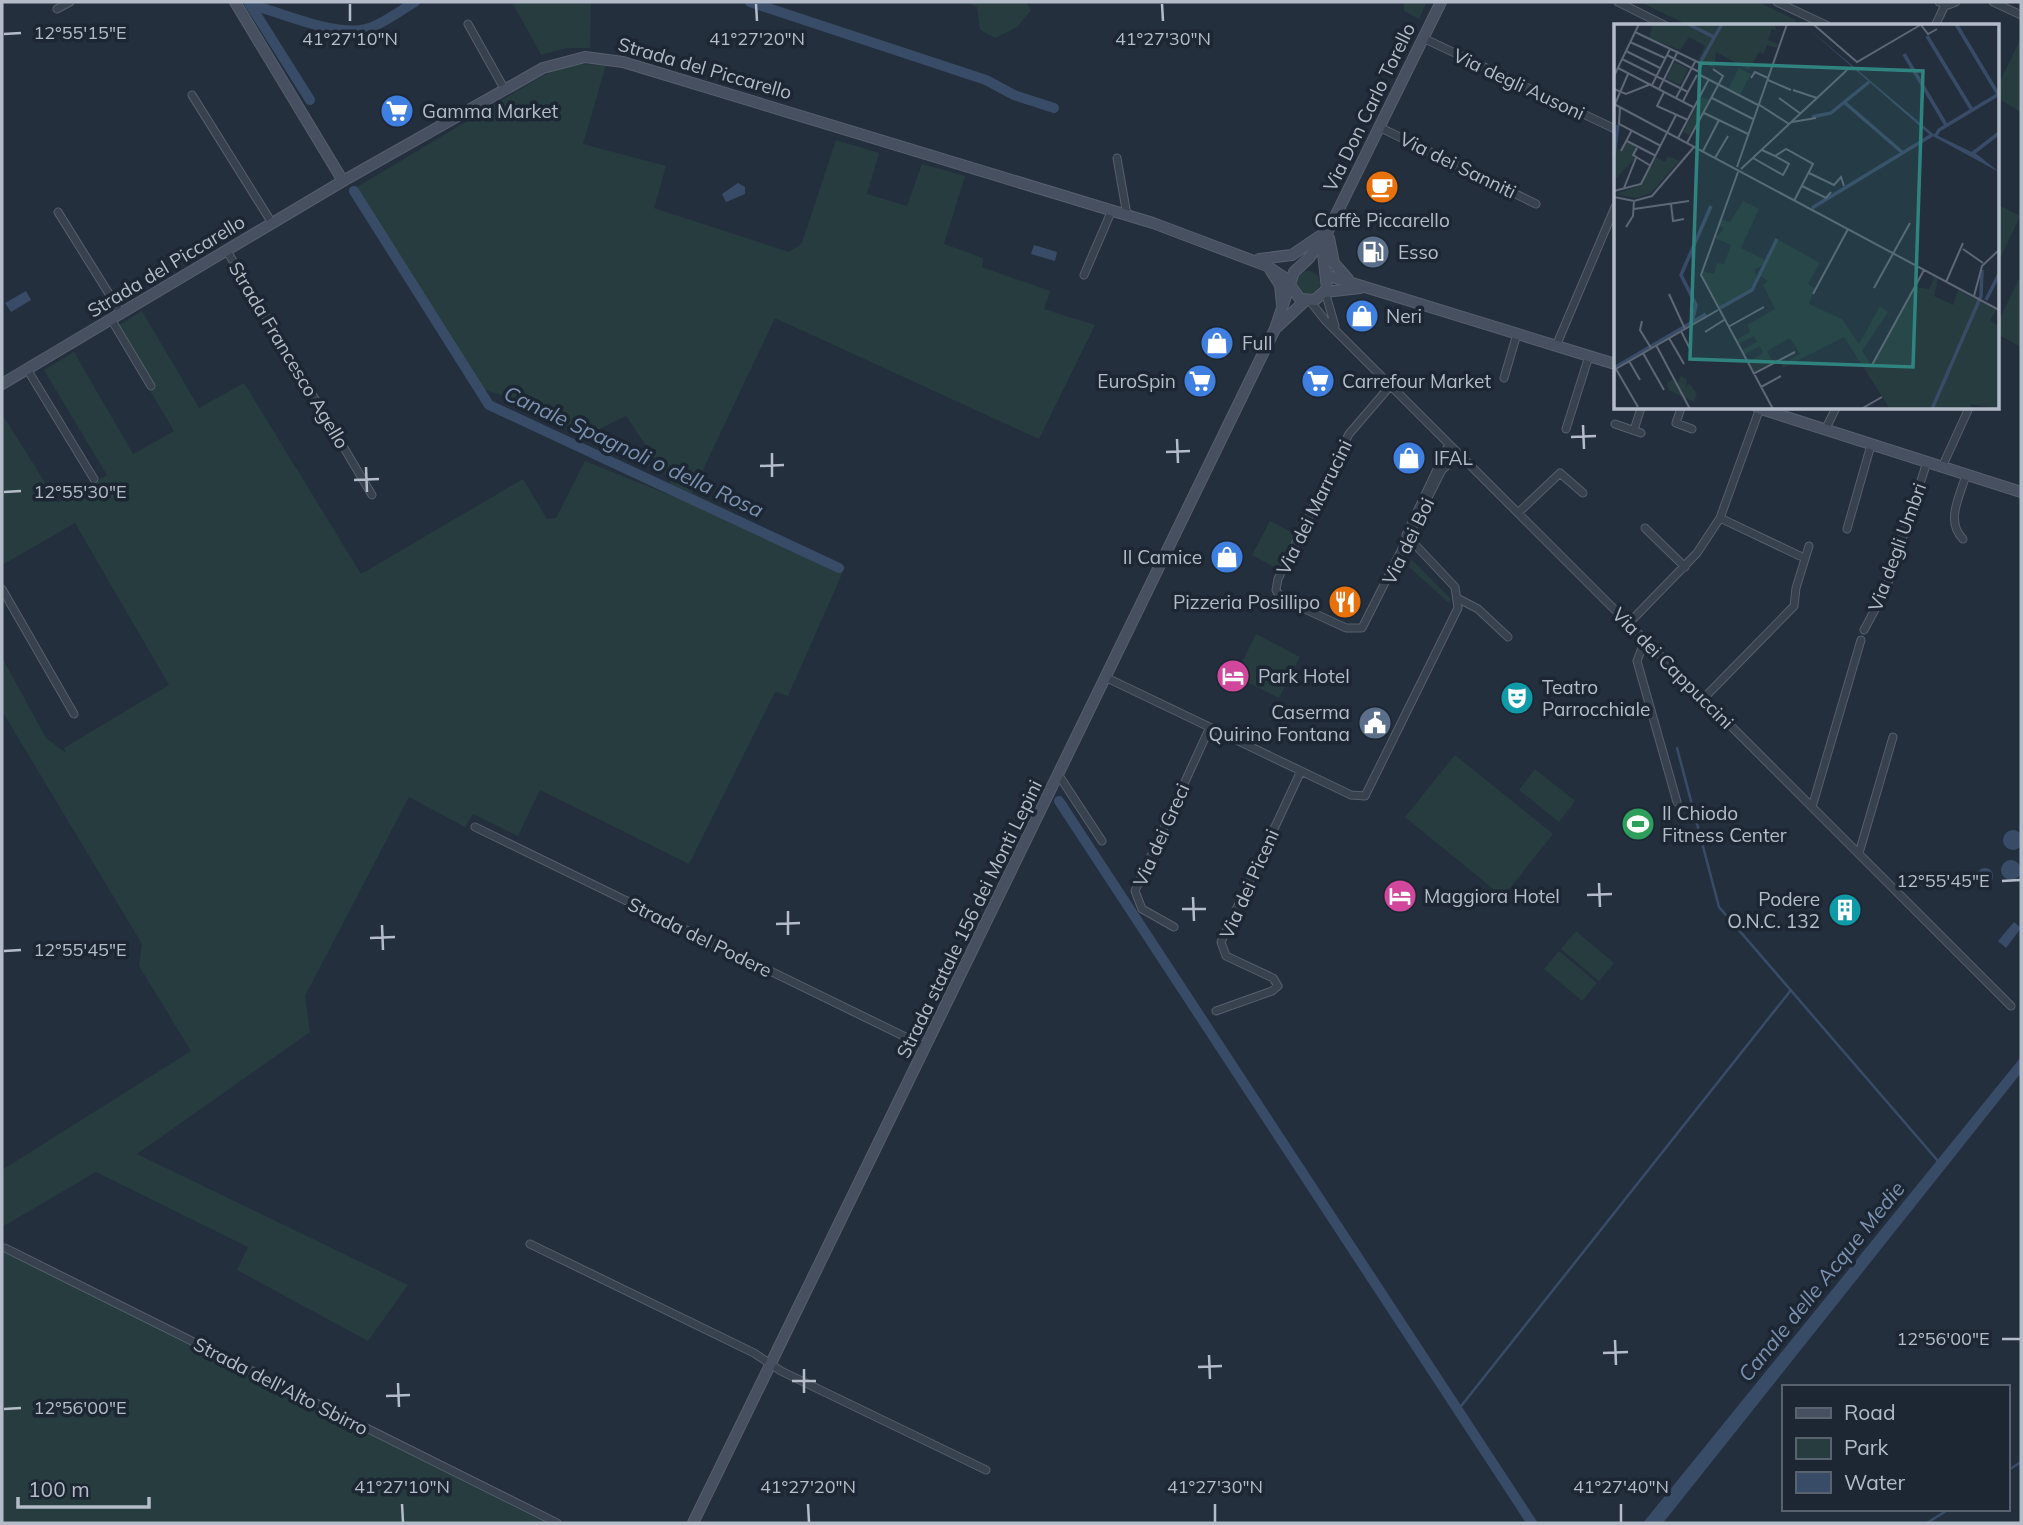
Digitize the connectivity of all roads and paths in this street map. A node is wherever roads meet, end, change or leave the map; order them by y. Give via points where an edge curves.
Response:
1 (70, 2) edge
2 (235, 2) edge
3 (1441, 2) edge
4 (1618, 2) edge
5 (1777, 2) edge
6 (1956, 2) edge
7 (1993, 2) edge
8 (1942, 3) edge
9 (57, 9) dead end
10 (2021, 15) edge
11 (1812, 23) edge
12 (468, 24) dead end
13 (1662, 24) edge
14 (1936, 24) edge
15 (1423, 38) junction
16 (505, 90) junction
17 (192, 95) dead end
18 (1379, 127) junction
19 (1614, 129) edge
20 (1117, 158) dead end
21 (343, 181) junction
22 (1536, 204) dead end
23 (1614, 209) edge
24 (1112, 210) junction
25 (58, 212) dead end
26 (1127, 215) junction
27 (272, 223) junction
28 (1329, 228) junction
29 (227, 251) junction
30 (1269, 263) junction
31 (1300, 266) junction
32 (1325, 274) junction
33 (1084, 275) dead end
34 (1353, 283) junction
35 (1290, 285) junction
36 (1370, 287) junction
37 (1325, 292) junction
38 (1308, 301) junction
39 (1282, 311) junction
40 (116, 316) junction
41 (1275, 329) junction
42 (1336, 330) junction
43 (1517, 334) junction
44 (1556, 346) junction
45 (1588, 356) junction
46 (1614, 364) edge
47 (27, 369) junction
48 (1504, 378) dead end
49 (2, 384) edge
50 (1391, 385) junction
51 (151, 386) dead end
52 (1641, 410) edge
53 (1680, 410) edge
54 (1758, 410) edge
55 (1765, 410) edge
56 (1835, 410) edge
57 (1968, 410) edge
58 (1615, 424) dead end
59 (1566, 429) dead end
60 (1692, 429) dead end
61 (1825, 430) junction
62 (1449, 444) junction
63 (1871, 445) junction
64 (1459, 454) junction
65 (1927, 462) junction
66 (1942, 467) junction
67 (1966, 475) junction
68 (94, 479) dead end
69 (2021, 492) edge
70 (1583, 493) dead end
71 (372, 495) dead end
72 (1518, 513) junction
73 (1720, 517) junction
74 (1645, 528) dead end
75 (1847, 529) dead end
76 (1407, 536) junction
77 (1963, 539) dead end
78 (1809, 546) dead end
79 (1800, 556) dead end
80 (1685, 567) junction
81 (2, 589) edge
82 (1459, 599) junction
83 (1629, 624) junction
84 (1359, 630) joint
85 (1864, 630) dead end
86 (1508, 637) dead end
87 (1644, 640) junction
88 (1861, 640) dead end
89 (1105, 677) junction
90 (1704, 698) junction
91 (74, 714) dead end
92 (1210, 727) junction
93 (1893, 737) dead end
94 (1301, 771) junction
95 (1058, 774) junction
96 (1677, 802) dead end
97 (1812, 807) junction
98 (475, 827) dead end
99 (1102, 841) dead end
100 (1859, 853) junction
101 (1174, 927) dead end
102 (2011, 1006) dead end
103 (1216, 1011) dead end
104 (926, 1047) junction
105 (530, 1244) dead end
106 (5, 1248) dead end
107 (769, 1362) junction
108 (986, 1470) dead end
109 (557, 1523) edge
110 (693, 1523) edge

1 - 9 street
2 - 21 street
3 - 15 street, Via Don Carlo Torello
4 - 13 street
5 - 11 street
6 - 8 street
7 - 10 street
8 - 14 street
12 - 16 street
15 - 18 street, Via Don Carlo Torello
15 - 19 street, Via degli Ausoni
16 - 21 street, Strada del Piccarello
16 - 24 street, Strada del Piccarello via 555,63 585,57 612,59
17 - 27 street
18 - 22 street, Via dei Sanniti
18 - 28 street, Via Don Carlo Torello
20 - 26 street
21 - 27 street, Strada del Piccarello
23 - 44 street
24 - 26 street, Strada del Piccarello
24 - 33 street
25 - 40 street
26 - 30 street, Strada del Piccarello
27 - 29 street, Strada del Piccarello
28 - 30 street via 1297,252
28 - 31 street, Via Don Carlo Torello
28 - 32 street, Via Don Carlo Torello via 1323,247
28 - 34 street via 1334,263
29 - 40 street, Strada del Piccarello
29 - 71 street, Strada Francesco Agello
30 - 31 street, Strada del Piccarello
30 - 35 street, Strada del Piccarello
30 - 39 street via 1280,285
31 - 32 street via 1312,264
31 - 35 street, Strada statale 156 dei Monti Lepini
32 - 34 street
32 - 37 street
34 - 36 street
35 - 38 street via 1294,294
35 - 39 street, Strada statale 156 dei Monti Lepini
36 - 37 street
36 - 43 street
37 - 38 street, Strada statale 156 dei Monti Lepini
37 - 42 street, Via dei Cappuccini
38 - 41 street, Strada statale 156 dei Monti Lepini
38 - 42 street, Via dei Cappuccini
39 - 41 street, Strada statale 156 dei Monti Lepini
40 - 47 street, Strada del Piccarello
40 - 51 street
41 - 89 street, Strada statale 156 dei Monti Lepini
42 - 50 street, Via dei Cappuccini
43 - 44 street
43 - 48 street
44 - 45 street
45 - 46 street
45 - 59 street
47 - 49 street, Strada del Piccarello
47 - 68 street
50 - 62 street, Via dei Cappuccini
50 - 84 street, Via dei Marrucini via 1349,434 1276,584 1284,600
52 - 58 street via 1637,431
53 - 60 street via 1676,424
54 - 73 street
55 - 61 street
56 - 61 street
57 - 66 street
61 - 63 street
62 - 64 street, Via dei Cappuccini
62 - 76 street, Via dei Boi
63 - 65 street
63 - 75 street
64 - 72 street, Via dei Cappuccini
64 - 76 street, Via dei Boi via 1442,470
65 - 66 street
65 - 85 street, Via degli Umbri via 1886,589
66 - 67 street
67 - 69 street
67 - 77 street via 1953,521
70 - 72 street via 1558,474
72 - 83 street, Via dei Cappuccini
73 - 79 street
73 - 80 street
74 - 80 street
76 - 82 street via 1455,587
76 - 84 street, Via dei Boi via 1368,621
78 - 90 street via 1794,607
80 - 83 street
81 - 91 street
82 - 86 street via 1478,609
82 - 94 street via 1452,623 1365,796 1351,795
83 - 87 street, Via dei Cappuccini
87 - 90 street, Via dei Cappuccini
87 - 96 street via 1636,661
88 - 97 street
89 - 92 street
89 - 95 street, Strada statale 156 dei Monti Lepini
90 - 97 street, Via dei Cappuccini
92 - 94 street
92 - 101 street, Via dei Greci via 1135,891 1142,909
93 - 100 street
94 - 103 street, Via dei Piceni via 1221,942 1226,956 1276,980 1278,986
95 - 99 street
95 - 104 street, Strada statale 156 dei Monti Lepini
97 - 100 street, Via dei Cappuccini
98 - 104 street, Strada del Podere
100 - 102 street, Via dei Cappuccini
104 - 107 street, Strada statale 156 dei Monti Lepini
105 - 107 street
106 - 109 street, Strada dell'Alto Sbirro
107 - 108 street
107 - 110 street, Strada statale 156 dei Monti Lepini

